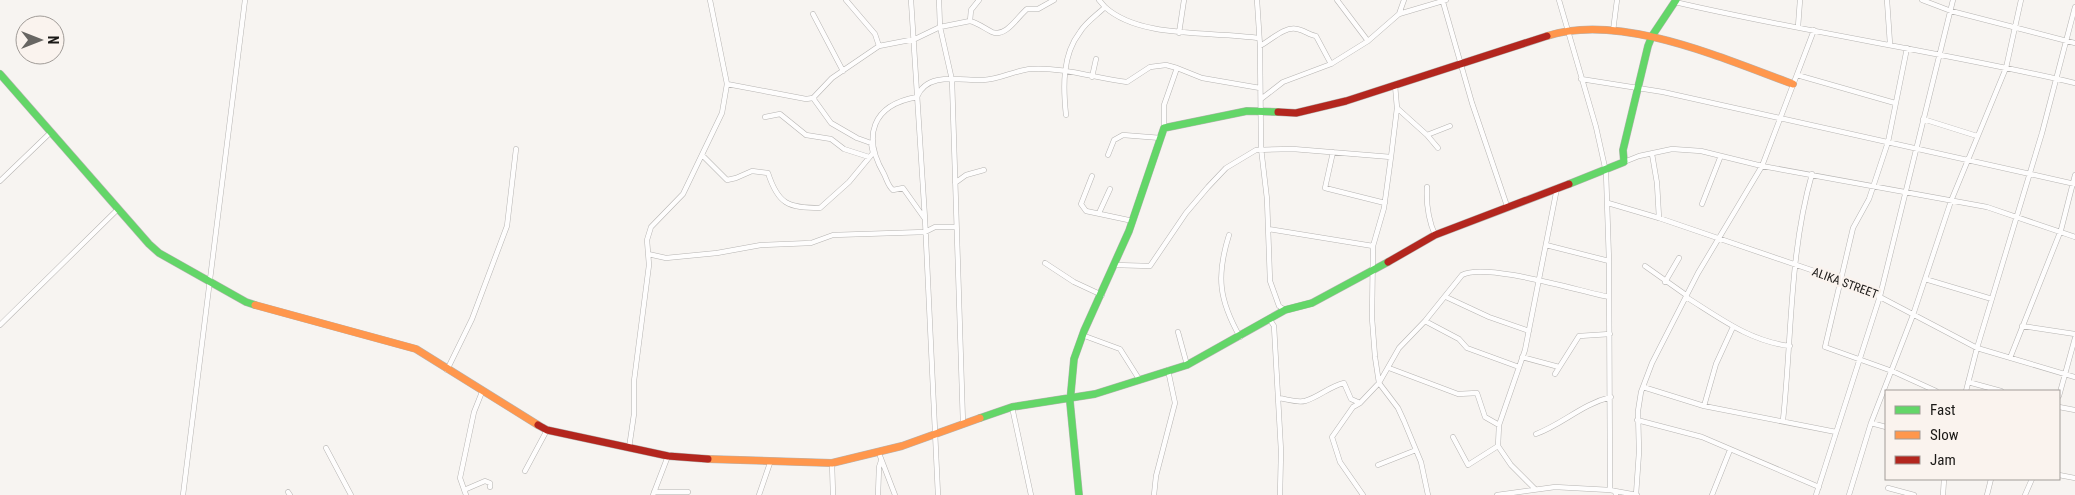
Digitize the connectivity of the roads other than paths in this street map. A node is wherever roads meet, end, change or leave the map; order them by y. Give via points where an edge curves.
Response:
1 (245, 0) edge
2 (710, 0) edge
3 (846, 0) edge
4 (911, 0) edge
5 (939, 0) edge
6 (980, 0) edge
7 (1045, 0) edge
8 (1054, 0) edge
9 (1098, 0) edge
10 (1184, 0) edge
11 (1256, 0) edge
12 (1337, 0) edge
13 (1404, 0) edge
14 (1559, 0) edge
15 (1617, 0) edge
16 (1800, 0) edge
17 (1887, 0) edge
18 (1922, 0) edge
19 (1953, 0) edge
20 (2021, 0) edge
21 (1444, 1) edge
22 (1676, 1) edge
23 (1044, 6) junction
24 (1105, 7) junction
25 (2075, 7) edge
26 (1950, 11) junction
27 (813, 14) dead end
28 (1400, 14) junction
29 (970, 20) junction
30 (940, 27) junction
31 (1798, 27) junction
32 (1568, 29) junction
33 (2015, 29) junction
34 (1613, 30) junction
35 (1814, 30) junction
36 (1179, 33) junction
37 (1652, 36) junction
38 (1258, 38) junction
39 (915, 39) junction
40 (1368, 41) junction
41 (2066, 41) junction
42 (2075, 43) edge
43 (1890, 44) junction
44 (879, 46) junction
45 (1260, 46) junction
46 (1907, 48) junction
47 (1940, 54) junction
48 (1096, 59) dead end
49 (1461, 63) junction
50 (1331, 64) junction
51 (1178, 68) junction
52 (2006, 68) junction
53 (843, 71) junction
54 (1065, 71) junction
55 (0, 74) edge
56 (1797, 75) junction
57 (1092, 76) junction
58 (2057, 78) junction
59 (1581, 79) junction
60 (952, 80) junction
61 (2075, 83) edge
62 (727, 84) junction
63 (1793, 84) junction
64 (1395, 85) junction
65 (1260, 88) junction
66 (1637, 88) junction
67 (917, 97) junction
68 (813, 98) junction
69 (1261, 99) junction
70 (1895, 103) junction
71 (1397, 108) junction
72 (1261, 111) junction
73 (1066, 115) dead end
74 (765, 117) dead end
75 (1780, 118) junction
76 (1923, 119) junction
77 (1450, 126) dead end
78 (1164, 128) junction
79 (51, 132) junction
80 (1427, 135) junction
81 (1977, 136) junction
82 (1161, 138) junction
83 (1888, 142) junction
84 (1261, 148) junction
85 (1438, 148) dead end
86 (516, 150) dead end
87 (1917, 150) junction
88 (1333, 152) junction
89 (873, 153) junction
90 (1652, 154) junction
91 (1108, 155) dead end
92 (702, 156) junction
93 (1391, 157) junction
94 (869, 158) junction
95 (1720, 158) junction
96 (1968, 160) junction
97 (1624, 162) junction
98 (1762, 166) junction
99 (984, 170) dead end
100 (1606, 172) junction
101 (1812, 174) junction
102 (2028, 174) junction
103 (2075, 175) edge
104 (1092, 176) dead end
105 (0, 181) edge
106 (955, 183) junction
107 (2074, 184) edge
108 (1427, 187) dead end
109 (1873, 187) junction
110 (1558, 188) junction
111 (1110, 189) dead end
112 (1905, 192) junction
113 (1951, 201) junction
114 (1384, 203) junction
115 (1608, 203) junction
116 (1702, 204) dead end
117 (1507, 206) junction
118 (118, 209) junction
119 (1099, 213) junction
120 (2018, 215) junction
121 (1659, 218) junction
122 (925, 219) junction
123 (1133, 221) junction
124 (956, 226) junction
125 (1268, 229) junction
126 (2060, 230) junction
127 (925, 232) junction
128 (1230, 235) dead end
129 (1435, 235) junction
130 (2075, 237) edge
131 (1720, 239) junction
132 (1546, 245) junction
133 (1373, 246) junction
134 (648, 254) junction
135 (1679, 258) dead end
136 (1610, 261) junction
137 (1045, 263) dead end
138 (1115, 265) junction
139 (1796, 265) junction
140 (1645, 266) dead end
141 (1372, 272) junction
142 (1841, 280) junction
143 (1925, 280) junction
144 (211, 282) junction
145 (1539, 282) junction
146 (1665, 282) junction
147 (1102, 295) junction
148 (1686, 296) junction
149 (1880, 296) junction
150 (1446, 297) junction
151 (1609, 297) junction
152 (1992, 299) junction
153 (1285, 310) junction
154 (1913, 315) junction
155 (1270, 320) junction
156 (1425, 321) junction
157 (0, 325) edge
158 (2022, 326) junction
159 (1733, 328) junction
160 (1528, 331) junction
161 (1178, 332) dead end
162 (1610, 334) junction
163 (2075, 334) edge
164 (1082, 335) junction
165 (1240, 337) junction
166 (2075, 338) edge
167 (1790, 346) junction
168 (1977, 348) junction
169 (1522, 357) junction
170 (2010, 358) junction
171 (1861, 360) junction
172 (1186, 365) junction
173 (1520, 367) junction
174 (1558, 367) junction
175 (1388, 368) junction
176 (447, 370) junction
177 (1168, 370) junction
178 (1892, 371) junction
179 (1555, 374) dead end
180 (2065, 375) junction
181 (2075, 377) edge
182 (1139, 379) junction
183 (1968, 382) junction
184 (1379, 383) junction
185 (1643, 387) junction
186 (1934, 390) edge
187 (1966, 390) edge
188 (1997, 390) edge
189 (482, 392) junction
190 (2060, 392) edge
191 (1072, 396) junction
192 (1611, 397) junction
193 (1278, 398) junction
194 (1360, 403) junction
195 (1704, 406) junction
196 (1012, 407) junction
197 (2060, 407) edge
198 (2075, 410) edge
199 (1637, 420) junction
200 (1783, 420) junction
201 (1872, 423) junction
202 (963, 424) junction
203 (1499, 425) junction
204 (1885, 427) edge
205 (547, 430) junction
206 (1836, 432) junction
207 (1536, 434) dead end
208 (934, 435) junction
209 (1453, 437) dead end
210 (1498, 446) junction
211 (326, 448) dead end
212 (628, 448) junction
213 (889, 450) junction
214 (1416, 450) junction
215 (1730, 450) junction
216 (871, 455) junction
217 (668, 456) junction
218 (880, 459) junction
219 (770, 463) junction
220 (832, 463) junction
221 (1378, 465) dead end
222 (525, 471) dead end
223 (2060, 474) edge
224 (2075, 478) edge
225 (1944, 480) edge
226 (1991, 480) edge
227 (2032, 480) edge
228 (490, 487) dead end
229 (1819, 487) junction
230 (1888, 488) dead end
231 (1535, 489) junction
232 (688, 492) dead end
233 (1614, 492) edge
234 (465, 493) edge
235 (654, 493) edge
236 (1516, 493) edge
237 (183, 495) edge
238 (351, 495) edge
239 (759, 495) edge
240 (833, 495) edge
241 (878, 495) edge
242 (895, 495) edge
243 (938, 495) edge
244 (1032, 495) edge
245 (1080, 495) edge
246 (1154, 495) edge
247 (1280, 495) edge
248 (1363, 495) edge
249 (1428, 495) edge
250 (1497, 495) edge
251 (1636, 495) edge
252 (1712, 495) edge
253 (1816, 495) edge
254 (1849, 495) edge
255 (1914, 495) edge
256 (1943, 495) edge
257 (1987, 495) edge
258 (2025, 495) edge

1 - 144 street
2 - 62 street
3 - 44 street via 875,34
4 - 39 street
5 - 30 street
6 - 29 street via 971,10
7 - 23 street
8 - 23 street
9 - 24 street
10 - 36 street
11 - 38 street
12 - 40 street
13 - 28 street
14 - 32 street
15 - 34 street
16 - 31 street
17 - 43 street
18 - 26 street
19 - 26 street
20 - 33 street
21 - 28 street
21 - 49 street
22 - 31 street
22 - 37 street
23 - 29 street via 1027,9 999,33
24 - 36 street via 1122,20
24 - 54 street via 1079,32
25 - 41 street
26 - 33 street
26 - 47 street
27 - 53 street
28 - 40 street
29 - 30 street
30 - 39 street
30 - 60 street
31 - 35 street
32 - 34 street
32 - 49 street
32 - 59 street
33 - 41 street
33 - 52 street
34 - 37 street
35 - 43 street
35 - 56 street
36 - 38 street
37 - 63 street
37 - 66 street
38 - 45 street
39 - 44 street
39 - 67 street
40 - 50 street
41 - 42 street
41 - 58 street
43 - 46 street
44 - 53 street
45 - 50 street via 1287,29 1299,29 1316,36
45 - 65 street
46 - 47 street
46 - 70 street
47 - 52 street
47 - 76 street
48 - 57 street
49 - 64 street
49 - 117 street
50 - 69 street via 1283,82
51 - 57 street via 1150,67 1126,82
51 - 65 street via 1202,78
51 - 78 street via 1164,105
52 - 58 street
52 - 81 street
53 - 68 street
54 - 57 street
54 - 60 street via 1030,69 986,80
54 - 73 street
55 - 79 street
56 - 63 street
56 - 70 street
58 - 61 street
58 - 102 street
59 - 66 street
59 - 100 street
60 - 67 street via 930,82
60 - 106 street
62 - 68 street
62 - 92 street via 722,113
63 - 75 street
64 - 71 street
64 - 72 street via 1296,113
65 - 69 street
66 - 75 street
66 - 97 street via 1623,150
67 - 89 street via 900,100 877,118
67 - 122 street
68 - 89 street via 831,123 871,143
69 - 72 street
70 - 83 street
71 - 80 street
71 - 93 street
72 - 78 street via 1234,113
72 - 84 street
74 - 94 street via 780,114 806,135 830,139 844,149
75 - 83 street
75 - 98 street
76 - 81 street
76 - 87 street
77 - 80 street
78 - 82 street
79 - 105 street
79 - 118 street
80 - 85 street
81 - 96 street
82 - 91 street via 1123,135 1114,140
82 - 123 street
83 - 87 street
83 - 109 street
84 - 88 street
84 - 125 street
84 - 138 street via 1226,168 1208,187 1150,266
86 - 176 street via 507,226 472,319
87 - 96 street
87 - 112 street
88 - 93 street
88 - 114 street via 1325,188
89 - 94 street
89 - 122 street via 889,187 893,190 903,188
90 - 95 street via 1672,149 1701,151
90 - 97 street
90 - 121 street
92 - 94 street via 727,180 752,171 768,173 774,192 782,202 808,208 820,208 849,182
92 - 134 street via 683,194 651,227 647,240
93 - 114 street
95 - 98 street
95 - 116 street
96 - 102 street
96 - 113 street
97 - 100 street
98 - 101 street
98 - 131 street
99 - 106 street via 966,175
100 - 110 street
100 - 115 street
101 - 109 street
101 - 139 street
102 - 107 street
102 - 120 street
103 - 107 street
104 - 119 street via 1081,204 1086,211
106 - 124 street
107 - 126 street
108 - 129 street via 1426,205
109 - 112 street
109 - 142 street via 1853,228
110 - 117 street
110 - 132 street
111 - 119 street
112 - 113 street
112 - 149 street
113 - 120 street
113 - 143 street
114 - 133 street
115 - 121 street, ALIKA STREET
115 - 136 street
117 - 129 street
118 - 144 street via 159,254
118 - 157 street
119 - 123 street
120 - 126 street
120 - 152 street
121 - 131 street, ALIKA STREET
122 - 127 street
123 - 138 street
124 - 127 street via 935,227
124 - 202 street
125 - 133 street
125 - 153 street via 1270,280 1279,306
126 - 130 street
126 - 158 street
127 - 134 street via 833,235 811,243 761,245 666,258
127 - 208 street
128 - 165 street via 1220,282 1229,317
129 - 141 street
131 - 139 street, ALIKA STREET
131 - 148 street
132 - 136 street
132 - 145 street
133 - 141 street
134 - 212 street
135 - 146 street
136 - 151 street
137 - 147 street
138 - 147 street
139 - 142 street, ALIKA STREET
139 - 167 street
140 - 146 street
141 - 153 street via 1312,303
141 - 184 street via 1372,318
142 - 149 street, ALIKA STREET
142 - 171 street via 1825,347
143 - 152 street
143 - 154 street
144 - 176 street via 265,309 416,349
144 - 237 street
145 - 150 street via 1470,271 1462,275
145 - 151 street
145 - 160 street
146 - 148 street
147 - 164 street
148 - 159 street
148 - 185 street
149 - 154 street, ALIKA STREET
149 - 171 street
150 - 156 street
150 - 160 street
151 - 162 street
152 - 168 street
153 - 155 street
154 - 168 street, ALIKA STREET
154 - 178 street
155 - 165 street
155 - 193 street via 1274,326
156 - 173 street via 1459,339 1467,348
156 - 175 street via 1399,348
158 - 163 street
158 - 170 street
159 - 167 street via 1758,340
159 - 195 street via 1716,364
160 - 169 street
161 - 172 street
162 - 174 street via 1579,336
162 - 192 street
164 - 182 street via 1120,349
164 - 191 street via 1072,368
165 - 172 street
166 - 180 street
167 - 200 street
168 - 170 street, ALIKA STREET
168 - 183 street
169 - 173 street
169 - 174 street
170 - 180 street, ALIKA STREET
171 - 178 street
171 - 206 street
172 - 177 street
173 - 203 street
174 - 179 street
175 - 184 street
175 - 203 street via 1458,394 1476,393 1485,417
176 - 189 street
177 - 182 street
177 - 246 street via 1175,403
178 - 186 street
178 - 201 street
180 - 181 street, ALIKA STREET
180 - 190 street
182 - 191 street via 1111,390
183 - 187 street
183 - 188 street
184 - 194 street
184 - 214 street via 1398,408
185 - 195 street
185 - 199 street
189 - 205 street
189 - 234 street via 463,460 460,478
191 - 196 street
191 - 245 street
192 - 207 street via 1587,405 1561,423
192 - 233 street
193 - 194 street via 1305,401 1344,383 1351,398
193 - 247 street
194 - 248 street via 1345,417 1332,437 1340,462
195 - 200 street
196 - 202 street
196 - 244 street
197 - 198 street
199 - 215 street via 1702,437
199 - 251 street
200 - 206 street
201 - 204 street
201 - 254 street
202 - 208 street
203 - 210 street
205 - 212 street
205 - 222 street
206 - 229 street
208 - 213 street
208 - 243 street
209 - 210 street via 1468,465
210 - 231 street via 1511,465
211 - 238 street
212 - 217 street
213 - 216 street
213 - 218 street
214 - 221 street
214 - 249 street
215 - 229 street
215 - 252 street
216 - 218 street
216 - 220 street
217 - 219 street
217 - 235 street
218 - 241 street
218 - 242 street
219 - 220 street
219 - 239 street
220 - 240 street
223 - 224 street
225 - 256 street
226 - 257 street
227 - 258 street
228 - 234 street via 485,481
229 - 253 street
230 - 255 street
231 - 233 street via 1554,487
231 - 236 street
232 - 235 street
233 - 251 street
236 - 250 street

